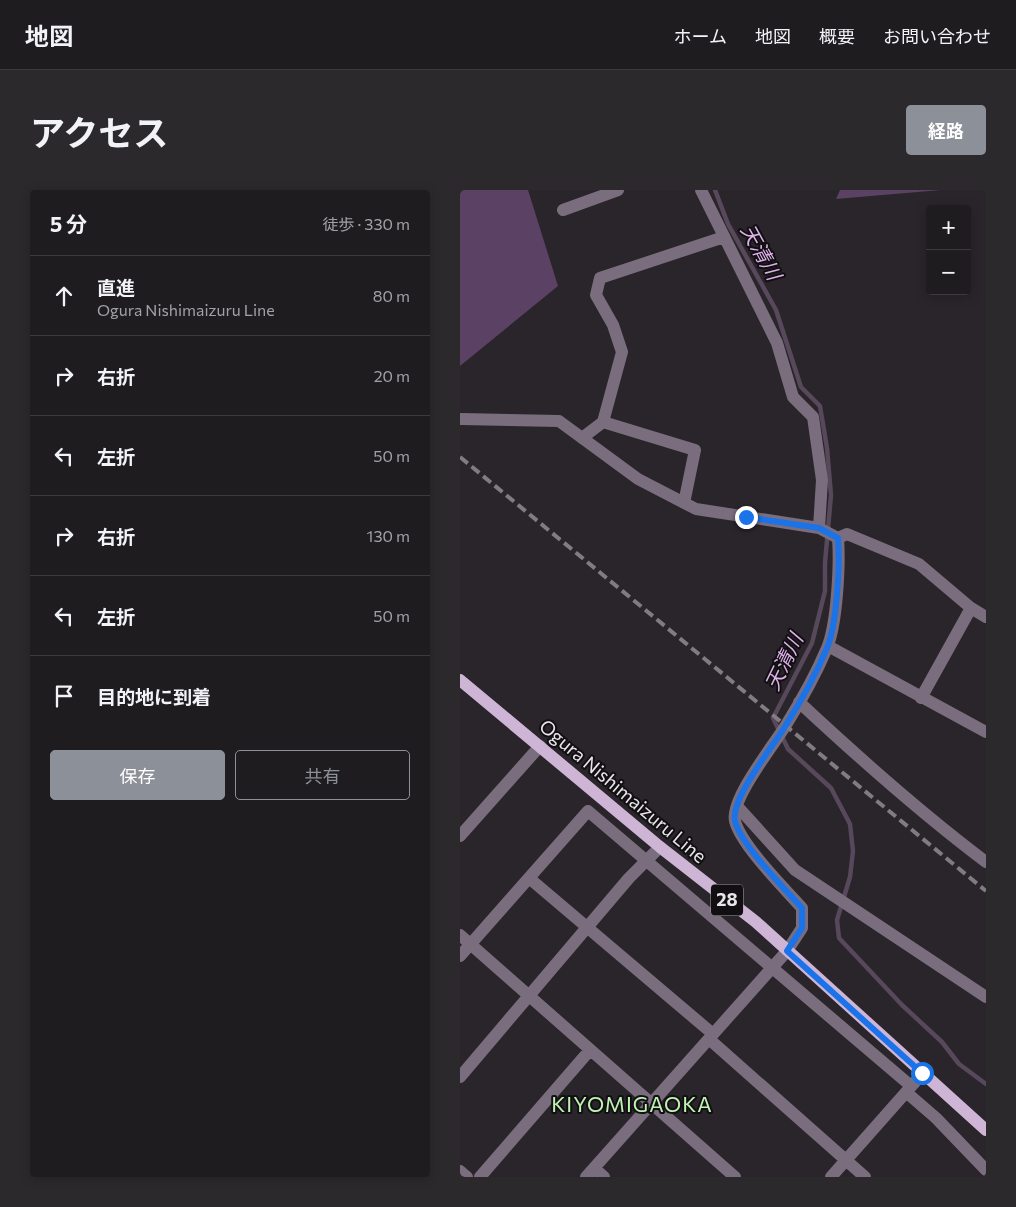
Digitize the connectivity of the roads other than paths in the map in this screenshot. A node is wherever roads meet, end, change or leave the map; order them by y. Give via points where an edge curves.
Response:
1 (618, 190) edge
2 (701, 190) edge
3 (563, 210) dead end
4 (724, 237) junction
5 (460, 419) edge
6 (603, 422) junction
7 (582, 438) junction
8 (684, 503) junction
9 (819, 528) junction
10 (838, 538) junction
11 (971, 608) junction
12 (986, 618) edge
13 (828, 646) junction
14 (460, 680) edge
15 (921, 698) junction
16 (800, 702) junction
17 (986, 732) edge
18 (540, 746) junction
19 (737, 806) junction
20 (460, 836) edge
21 (660, 847) junction
22 (647, 860) junction
23 (986, 862) edge
24 (529, 878) junction
25 (588, 926) junction
26 (460, 935) edge
27 (471, 944) junction
28 (787, 951) junction
29 (460, 956) edge
30 (773, 967) junction
31 (528, 997) junction
32 (986, 997) edge
33 (711, 1036) junction
34 (590, 1050) junction
35 (922, 1073) junction
36 (460, 1076) edge
37 (909, 1089) junction
38 (652, 1103) junction
39 (986, 1130) edge
40 (847, 1160) junction
41 (986, 1170) edge
42 (460, 1171) edge
43 (590, 1172) edge
44 (467, 1177) edge
45 (480, 1177) edge
46 (604, 1177) edge
47 (735, 1177) edge
48 (831, 1177) edge
49 (866, 1177) edge

1 - 3 street
2 - 4 street
4 - 6 street via 600,278 596,294 613,325 622,352
4 - 9 street via 777,343 792,397 813,417 822,480
5 - 7 street via 559,420
6 - 7 street
6 - 8 street via 695,450
7 - 8 street via 638,479
8 - 9 street via 696,508
9 - 10 street
10 - 11 street via 847,534 919,564
10 - 13 street via 837,593
11 - 12 street
11 - 15 street
13 - 15 street
13 - 16 street
14 - 18 main road, Ogura Nishimaizuru Line / 28
15 - 17 street
16 - 19 street via 771,750 761,760
16 - 23 street via 841,741
18 - 20 street
18 - 21 main road, Ogura Nishimaizuru Line / 28
19 - 28 street via 735,821 746,842 802,908 802,928
19 - 32 street via 795,870
21 - 22 street
21 - 28 main road, Ogura Nishimaizuru Line / 28 via 756,922
22 - 24 street via 588,811
22 - 25 street
22 - 30 street
24 - 25 street
24 - 27 street
25 - 31 street
25 - 33 street
26 - 27 street
27 - 29 street
27 - 31 street
28 - 30 street
28 - 35 main road, Ogura Nishimaizuru Line / 28
30 - 33 street
30 - 37 street
31 - 34 street
31 - 36 street
33 - 38 street
33 - 40 street
34 - 38 street
34 - 45 street
35 - 37 street
35 - 39 main road, Ogura Nishimaizuru Line / 28
37 - 40 street
37 - 41 street
38 - 43 street
38 - 47 street
40 - 48 street
40 - 49 street
42 - 44 street
43 - 46 street

